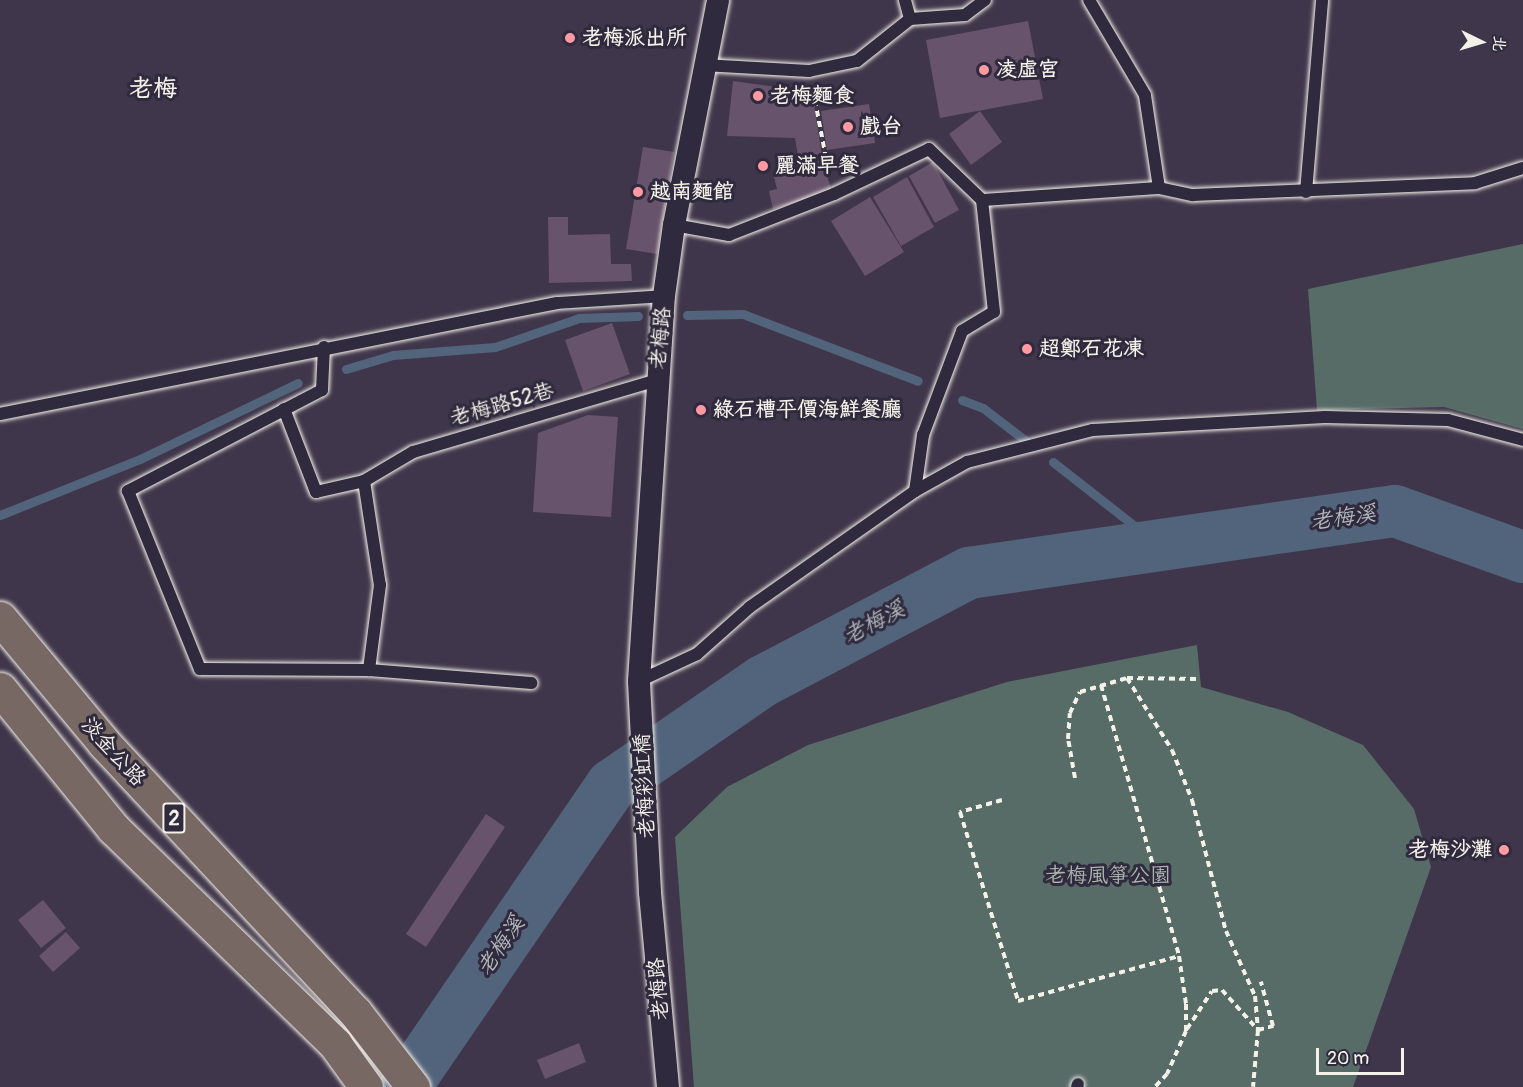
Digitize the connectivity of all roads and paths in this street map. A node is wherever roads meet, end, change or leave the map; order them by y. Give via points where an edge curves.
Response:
1 (718, 0) edge
2 (906, 0) edge
3 (986, 0) edge
4 (1089, 0) edge
5 (1322, 0) edge
6 (910, 19) junction
7 (703, 65) junction
8 (809, 71) junction
9 (1523, 168) edge
10 (1159, 188) junction
11 (1306, 192) junction
12 (834, 194) junction
13 (982, 200) junction
14 (674, 225) junction
15 (664, 296) junction
16 (324, 347) junction
17 (657, 380) junction
18 (284, 409) junction
19 (0, 414) edge
20 (1523, 440) edge
21 (364, 481) junction
22 (915, 491) junction
23 (0, 618) edge
24 (369, 670) junction
25 (1127, 678) junction
26 (1197, 679) dead end
27 (639, 681) junction
28 (531, 682) dead end
29 (1101, 685) junction
30 (0, 689) edge
31 (1075, 778) dead end
32 (1002, 800) dead end
33 (650, 892) joint
34 (1179, 956) junction
35 (1261, 982) dead end
36 (1258, 1030) junction
37 (1186, 1031) junction
38 (366, 1087) edge
39 (413, 1087) edge
40 (668, 1087) edge
41 (1155, 1087) edge
42 (1253, 1087) edge

1 - 7 street, 老梅路
2 - 6 lane
3 - 6 lane via 965,15
4 - 10 lane via 1145,96
5 - 11 lane
6 - 8 lane via 858,60
7 - 8 lane
7 - 14 street, 老梅路
8 - 12 path
9 - 11 lane via 1475,183
10 - 11 lane via 1193,195
10 - 13 lane
12 - 13 lane via 929,149
12 - 14 lane via 729,235
13 - 22 lane via 994,312 962,331 923,435
14 - 15 street, 老梅路
15 - 16 lane via 557,303
15 - 17 street, 老梅路
16 - 18 lane via 322,390
16 - 19 lane
17 - 21 lane, 老梅路52巷 via 413,452
17 - 27 street, 老梅路
18 - 21 lane, 老梅路52巷 via 315,492
18 - 24 lane via 128,491 200,669
20 - 22 lane via 1448,420 1325,417 1093,430 967,462
21 - 24 lane via 381,585
22 - 27 lane via 750,607 697,654
23 - 39 main road, 淡金公路 / 2 via 104,743 355,1012
24 - 28 lane
25 - 26 path
25 - 29 path
25 - 36 path via 1172,750 1192,800 1226,931 1255,996
27 - 33 street, 老梅彩虹橋
29 - 31 path via 1080,692 1070,713 1068,739
29 - 34 path
30 - 38 main road, 2 via 113,828 335,1044
32 - 34 path via 960,812 1018,1001
33 - 40 street, 老梅路
34 - 37 path
35 - 36 path via 1273,1026
36 - 37 path via 1222,990 1212,991
36 - 42 path
37 - 41 path via 1167,1074

